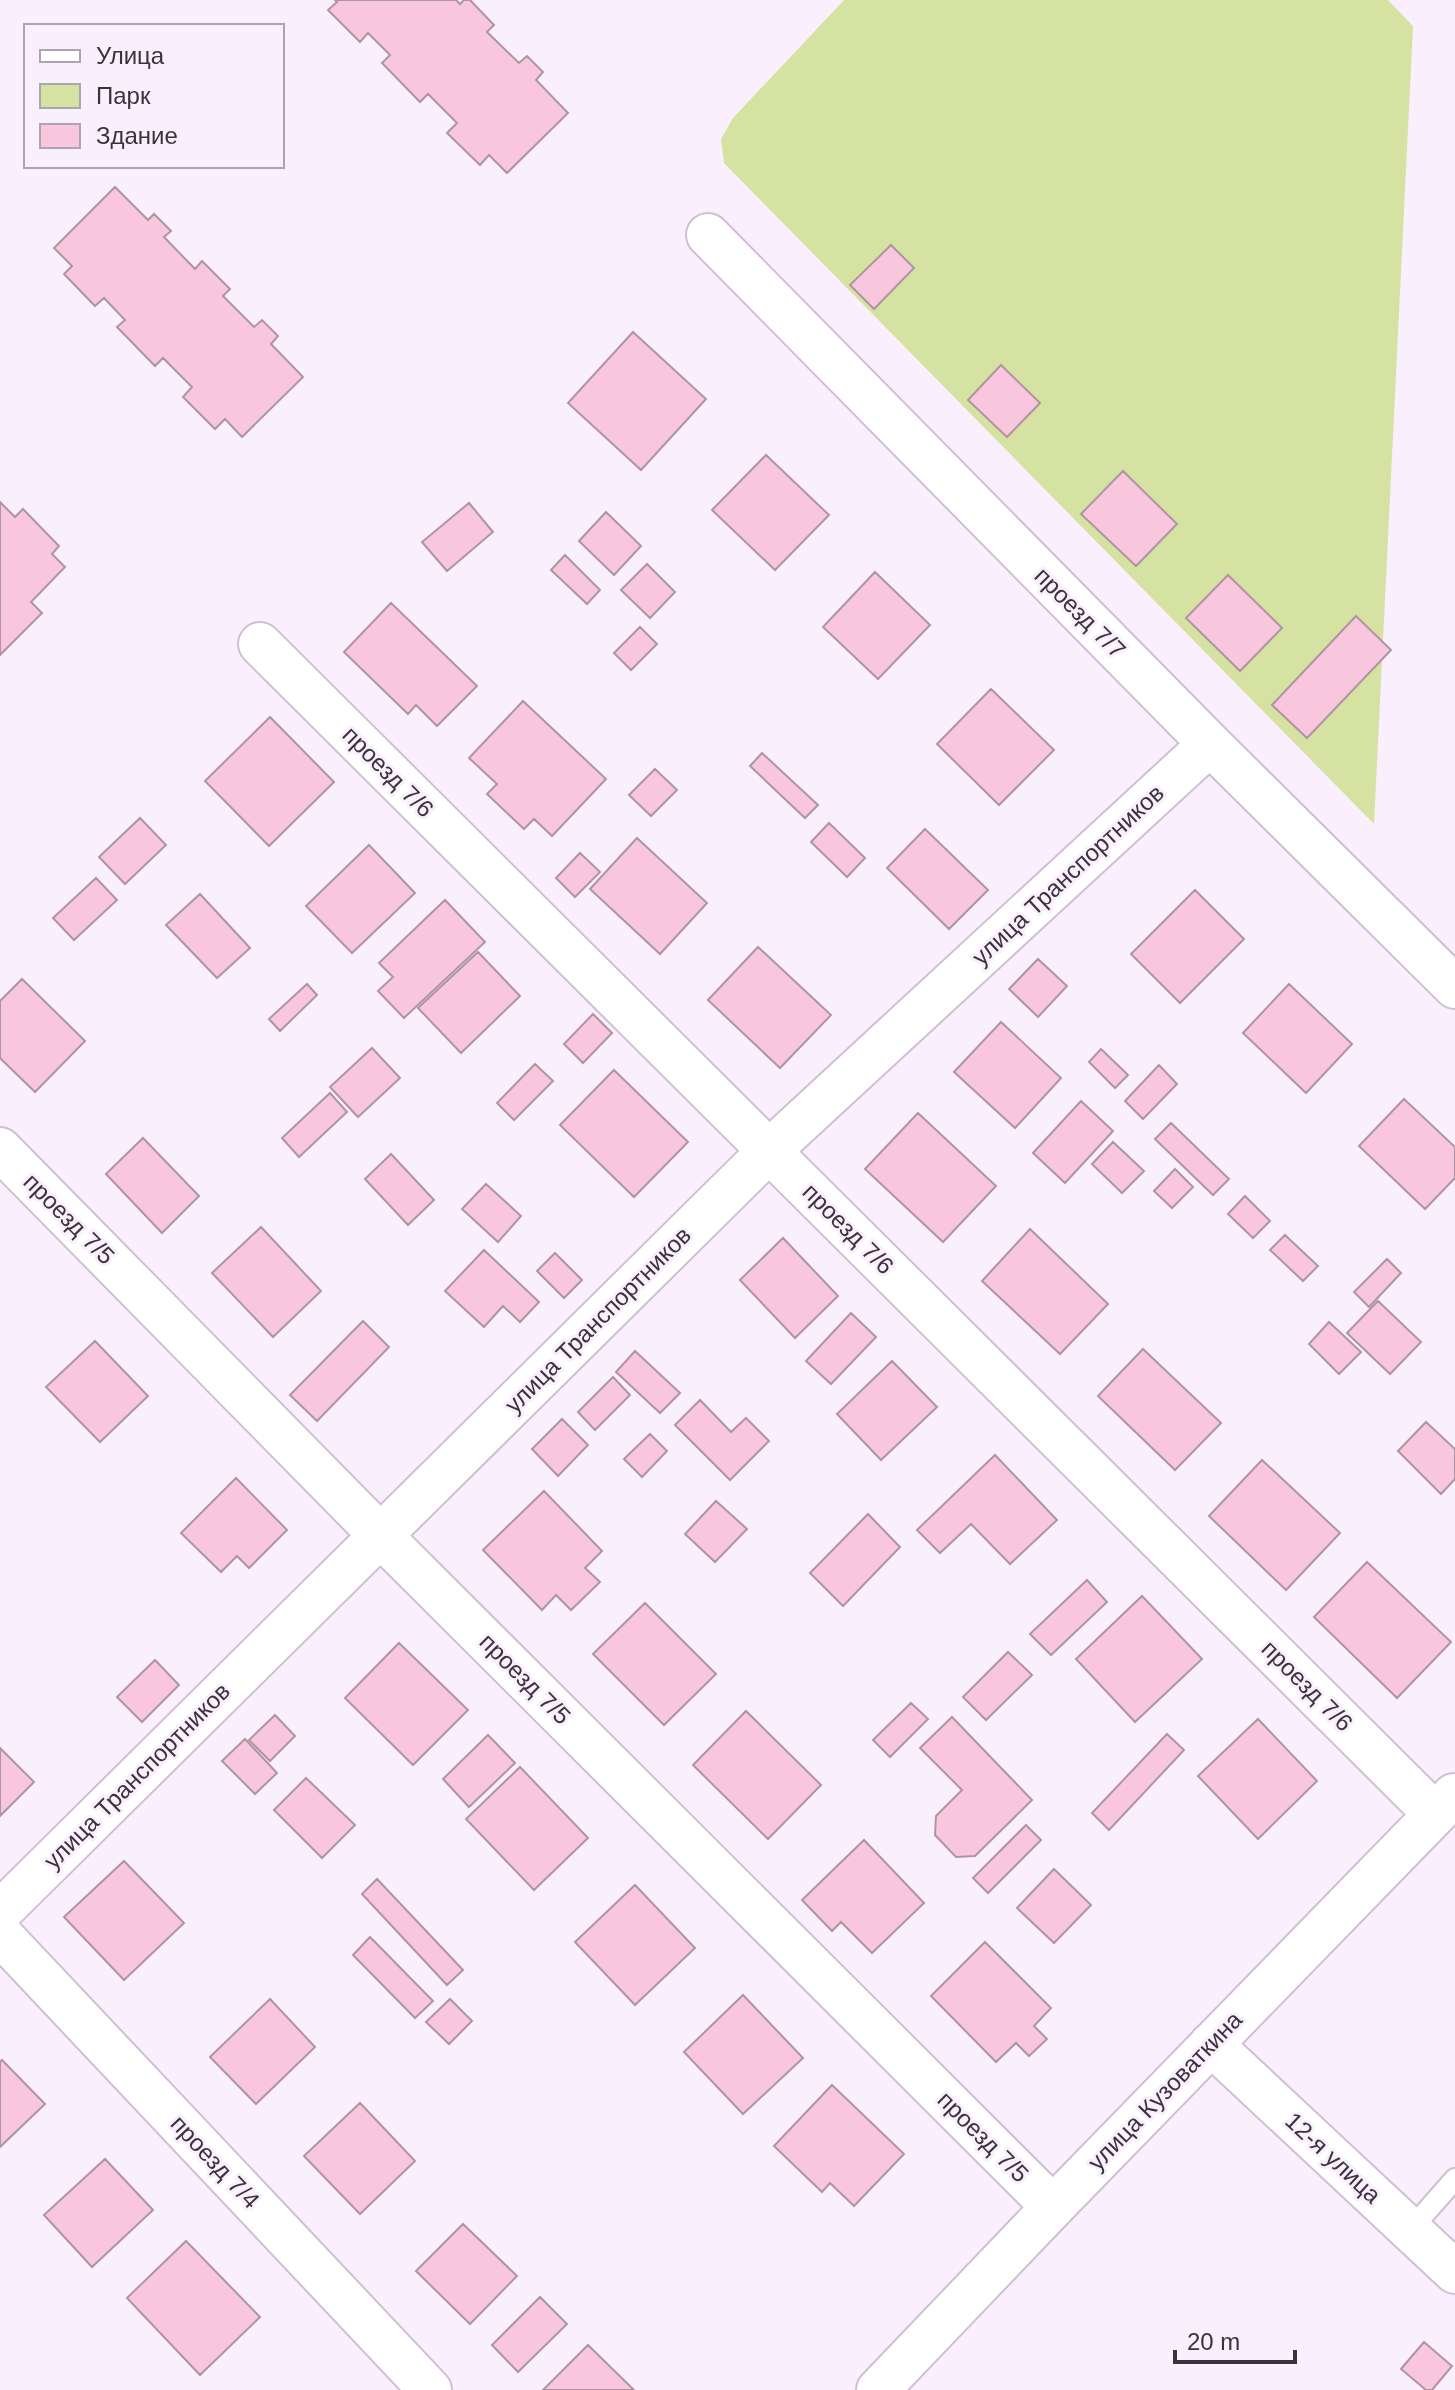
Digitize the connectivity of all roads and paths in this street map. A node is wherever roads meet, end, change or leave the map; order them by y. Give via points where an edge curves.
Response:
1 (708, 235) dead end
2 (260, 644) dead end
3 (1210, 744) junction
4 (1455, 987) edge
5 (0, 1149) edge
6 (769, 1151) junction
7 (380, 1535) junction
8 (1445, 1804) edge
9 (0, 1912) edge
10 (0, 1934) edge
11 (1211, 2044) junction
12 (1455, 2179) edge
13 (1053, 2207) junction
14 (1410, 2230) junction
15 (1455, 2272) edge
16 (430, 2390) edge
17 (878, 2390) edge

1 - 3 street, проезд 7/7
2 - 6 street, проезд 7/6
3 - 4 street, проезд 7/7
3 - 6 street, улица Транспортников
5 - 7 street, проезд 7/5
6 - 7 street, улица Транспортников
6 - 8 street, проезд 7/6
7 - 9 street, улица Транспортников
7 - 13 street, проезд 7/5
8 - 11 street, улица Кузоваткина
10 - 16 street, проезд 7/4
11 - 13 street, улица Кузоваткина
11 - 14 street, 12-я улица
12 - 14 lane
13 - 17 street, улица Кузоваткина
14 - 15 street, 12-я улица

